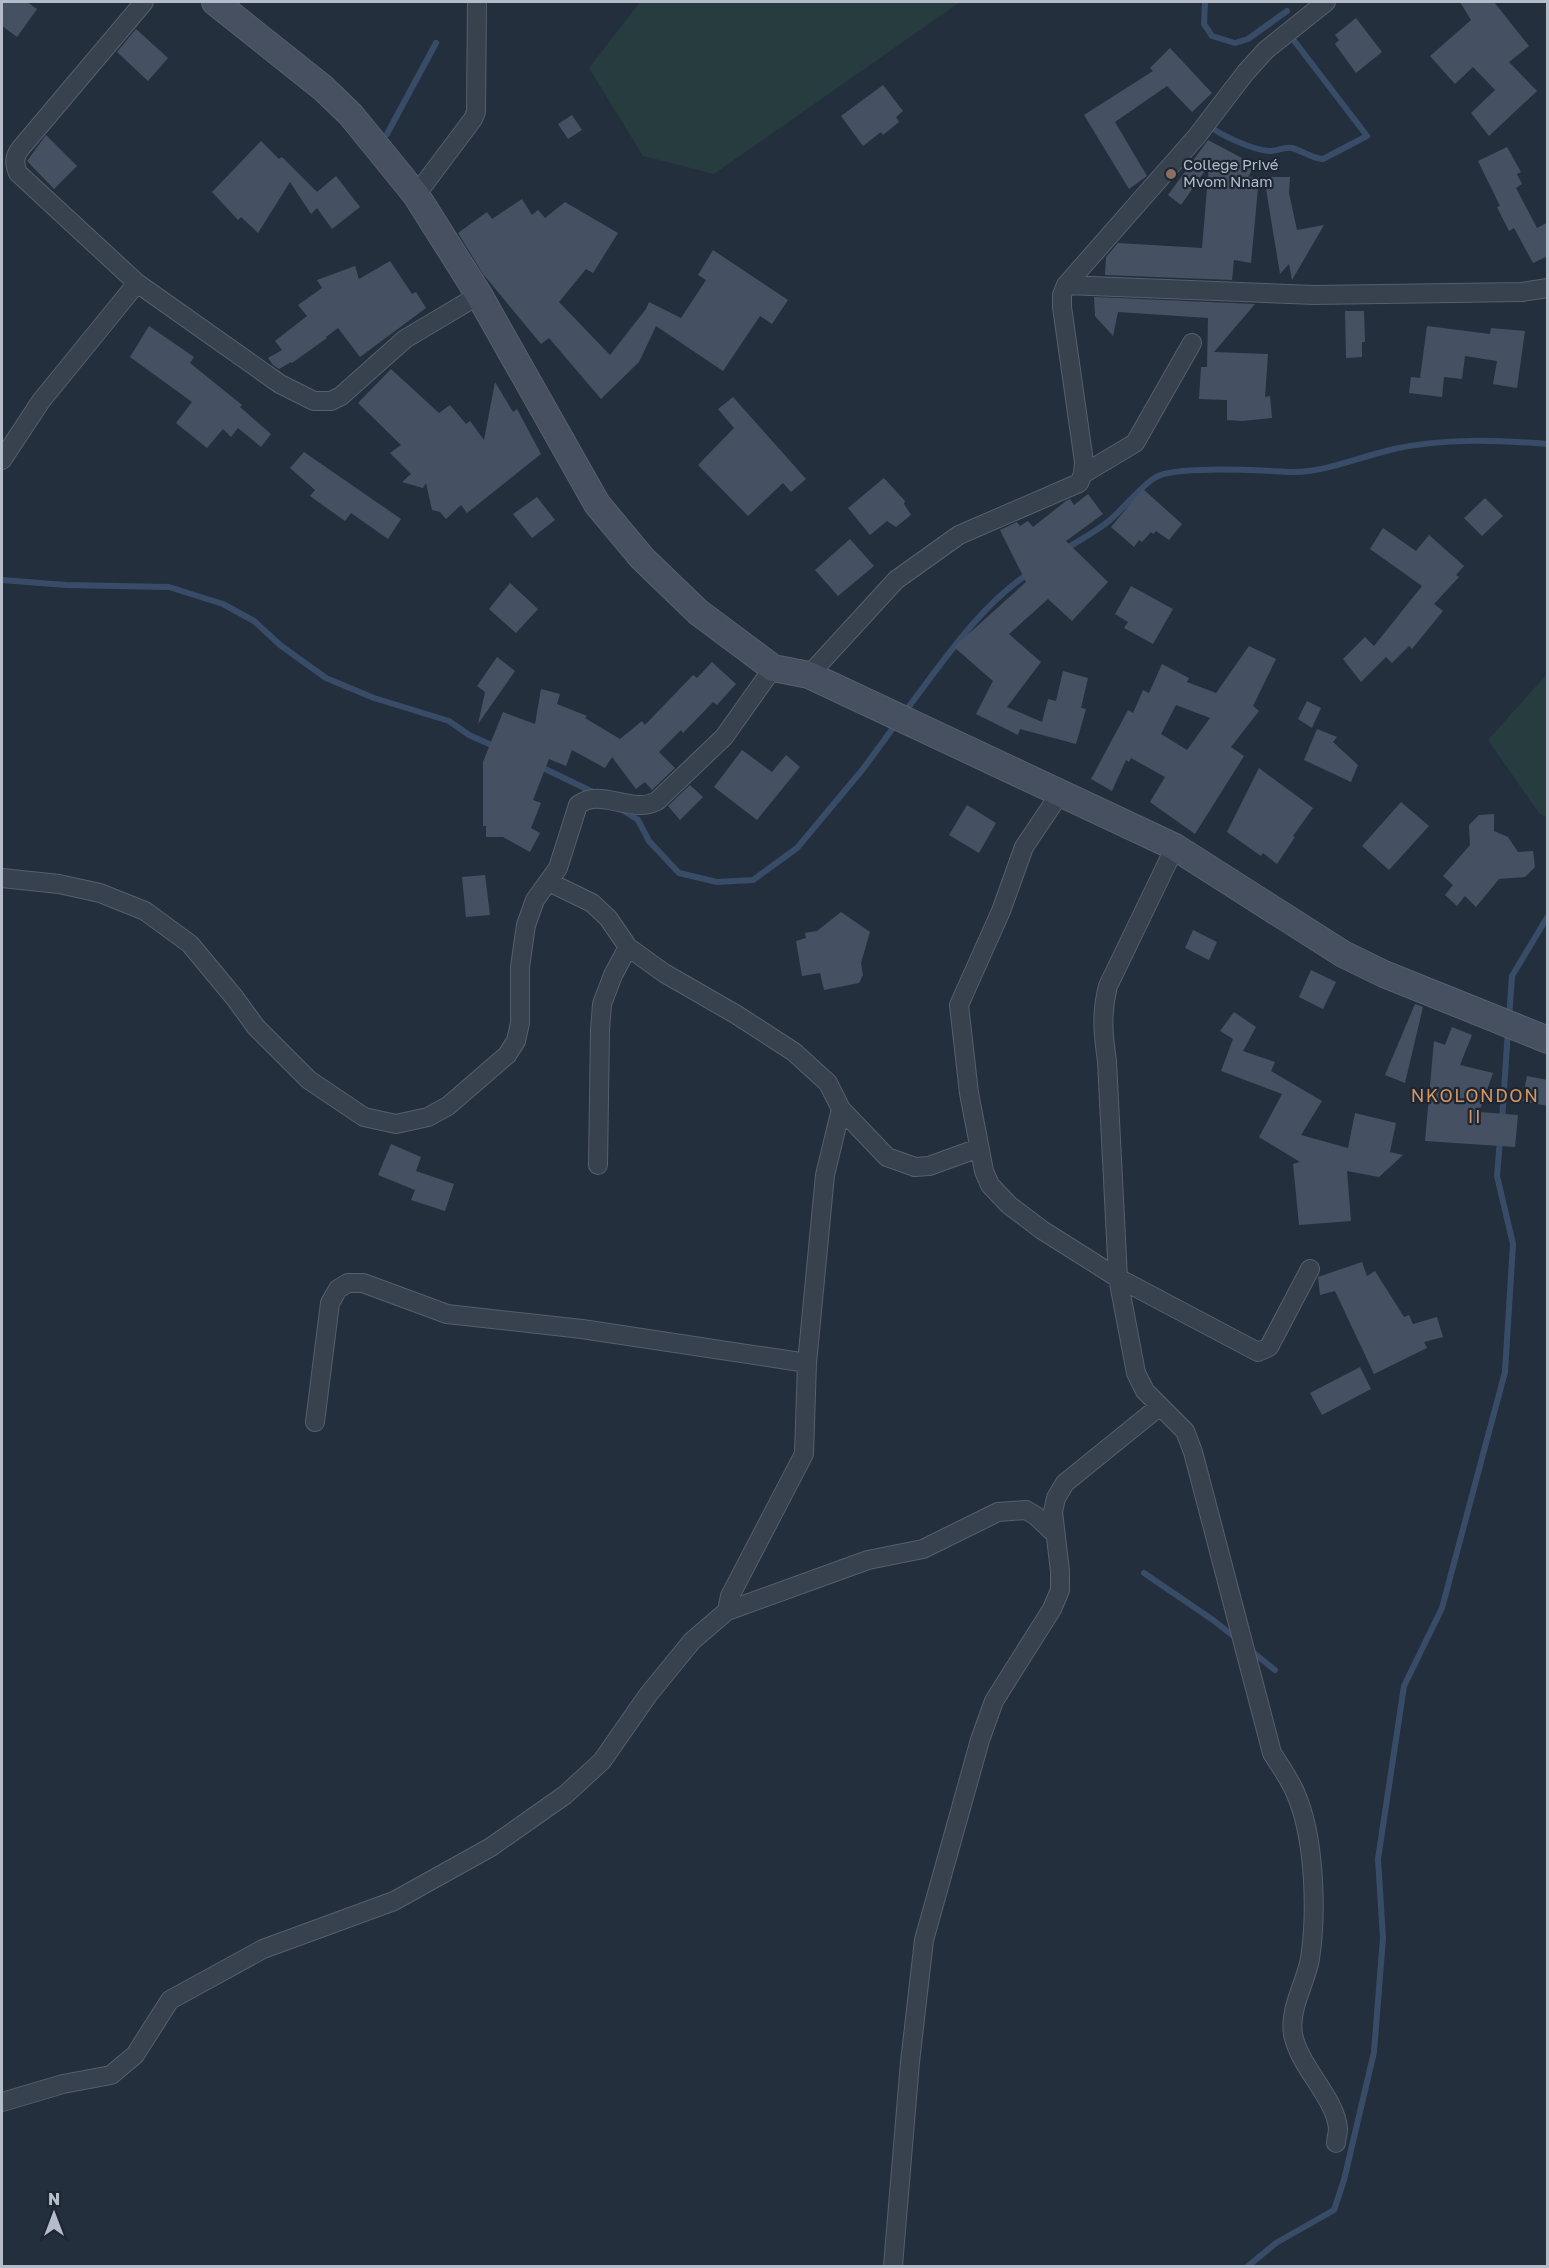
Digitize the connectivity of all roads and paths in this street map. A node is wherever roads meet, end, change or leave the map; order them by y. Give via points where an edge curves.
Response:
1 (144, 2) edge
2 (215, 2) edge
3 (477, 2) edge
4 (1326, 2) edge
5 (416, 195) junction
6 (137, 283) junction
7 (1066, 285) junction
8 (1548, 288) edge
9 (479, 295) junction
10 (1192, 343) dead end
11 (2, 460) edge
12 (1083, 474) junction
13 (773, 668) junction
14 (809, 675) junction
15 (1060, 792) junction
16 (1174, 847) junction
17 (2, 878) edge
18 (549, 882) junction
19 (628, 947) junction
20 (1546, 1038) edge
21 (841, 1109) junction
22 (979, 1148) junction
23 (598, 1165) dead end
24 (1310, 1269) dead end
25 (1118, 1278) junction
26 (807, 1363) junction
27 (1160, 1406) junction
28 (315, 1422) dead end
29 (1055, 1534) junction
30 (727, 1611) junction
31 (2, 2102) edge
32 (1336, 2143) dead end
33 (893, 2266) edge

1 - 6 street via 16,155 14,165 18,173
2 - 5 street via 323,88
3 - 5 street via 476,112
4 - 7 street via 1266,50 1197,136
5 - 9 street
6 - 9 street via 280,384 322,402 341,396 405,339
6 - 11 street via 41,401
7 - 8 street via 1314,295 1522,292
7 - 12 street via 1062,307
9 - 13 street via 597,504 642,558 698,612
10 - 12 street via 1135,443
12 - 14 street via 1078,483 1067,489 959,535 896,580
13 - 14 street
13 - 18 street via 724,737 657,801 639,806 597,798 578,805 558,868
14 - 15 street
15 - 16 street
15 - 22 street via 1024,847 1001,911 959,1005
16 - 20 street via 1343,954
16 - 25 street via 1108,986 1103,1005
17 - 18 street via 100,893 145,911 190,944 256,1027 309,1080 364,1117 396,1124 428,1117 448,1106 507,1055 516,1041 526,925 535,900
18 - 19 street via 592,903
19 - 21 street via 794,1052 828,1083
19 - 23 street via 602,1004
21 - 22 street via 887,1157 915,1167 929,1166
21 - 26 street via 825,1175
22 - 25 street via 990,1185 1009,1205
24 - 25 street via 1269,1347 1258,1352
25 - 27 street via 1136,1373 1145,1391
26 - 28 street via 582,1329 447,1314 363,1283 348,1283 338,1289 330,1303
26 - 30 street via 804,1454 730,1596
27 - 29 street via 1065,1483 1053,1512
27 - 32 street via 1185,1431 1194,1452 1272,1753 1295,1792 1308,1828 1314,1894 1310,1960 1293,2014 1293,2033 1297,2048 1331,2107 1338,2129
29 - 30 street via 1026,1510 999,1512 923,1549 868,1560
29 - 33 street via 1060,1590 994,1701 924,1940
30 - 31 street via 692,1641 602,1761 565,1795 491,1847 394,1901 263,1949 170,2000 135,2055 111,2075

